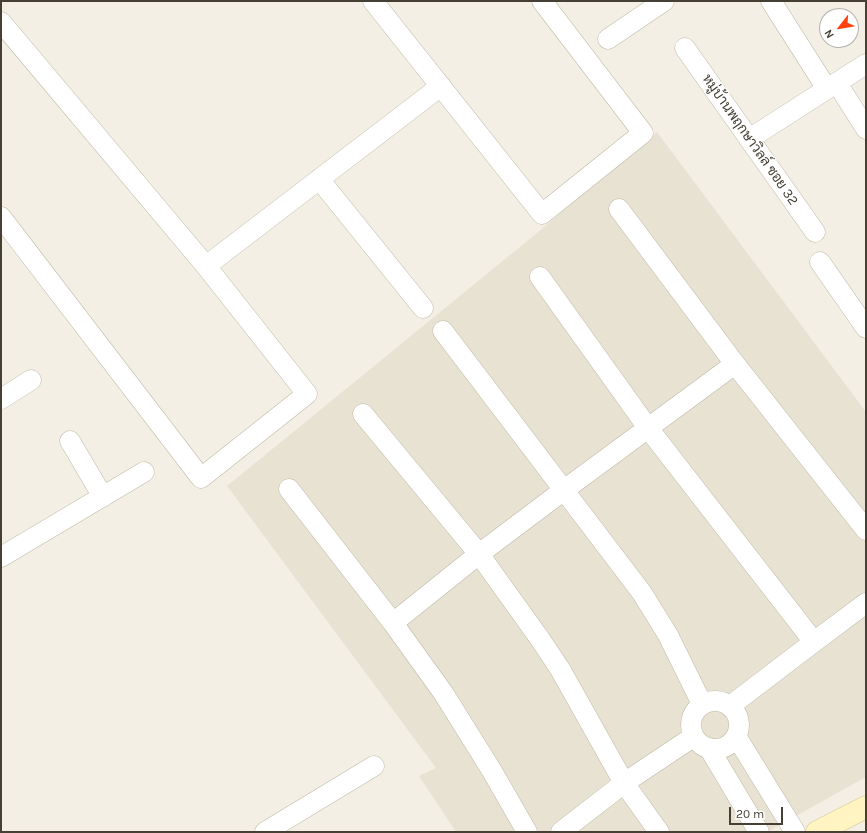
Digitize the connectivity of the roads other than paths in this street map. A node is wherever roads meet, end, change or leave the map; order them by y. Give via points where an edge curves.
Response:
1 (373, 1) edge
2 (542, 1) edge
3 (664, 1) edge
4 (771, 1) edge
5 (1, 22) edge
6 (608, 39) dead end
7 (684, 48) dead end
8 (866, 64) edge
9 (441, 86) junction
10 (832, 86) junction
11 (866, 129) edge
12 (749, 139) junction
13 (319, 179) junction
14 (619, 209) dead end
15 (1, 217) edge
16 (815, 232) dead end
17 (820, 262) dead end
18 (206, 266) junction
19 (540, 277) dead end
20 (422, 308) dead end
21 (866, 328) edge
22 (443, 331) dead end
23 (735, 364) junction
24 (31, 380) dead end
25 (1, 398) edge
26 (363, 414) dead end
27 (648, 428) junction
28 (70, 440) dead end
29 (144, 472) dead end
30 (289, 490) dead end
31 (564, 490) junction
32 (103, 497) junction
33 (866, 530) edge
34 (2, 554) edge
35 (479, 554) junction
36 (866, 603) edge
37 (393, 623) junction
38 (814, 642) junction
39 (702, 704) junction
40 (730, 706) junction
41 (736, 736) junction
42 (701, 743) junction
43 (374, 766) dead end
44 (624, 783) junction
45 (866, 807) edge
46 (265, 832) edge
47 (527, 832) edge
48 (561, 832) edge
49 (659, 832) edge
50 (759, 832) edge
51 (795, 832) edge
52 (817, 832) edge

1 - 9 street
2 - 9 street via 642,133 542,214
3 - 6 street
4 - 10 street
5 - 18 street
7 - 12 street, หมู่บ้านพฤกษาวิลล์ ซอย 32
8 - 10 street
9 - 13 street
10 - 11 street
10 - 12 street
12 - 16 street, หมู่บ้านพฤกษาวิลล์ ซอย 32
13 - 18 street
13 - 20 street
14 - 23 street
15 - 18 street via 202,478 307,394
17 - 21 street
19 - 27 street
22 - 31 street
23 - 27 street
23 - 33 street
24 - 25 street
26 - 35 street
27 - 31 street
27 - 38 street
28 - 32 street
29 - 32 street
30 - 37 street
31 - 35 street
31 - 39 street via 642,593 668,635
32 - 34 street
35 - 37 street
35 - 44 street via 556,663
36 - 38 street
37 - 47 street via 444,694
38 - 40 street
39 - 40 street via 716,700
39 - 42 street via 693,713 690,725
40 - 41 street via 738,720
41 - 42 street via 725,747 717,749
41 - 51 street
42 - 44 street
42 - 50 street
43 - 46 street
44 - 48 street
44 - 49 street
45 - 52 street

